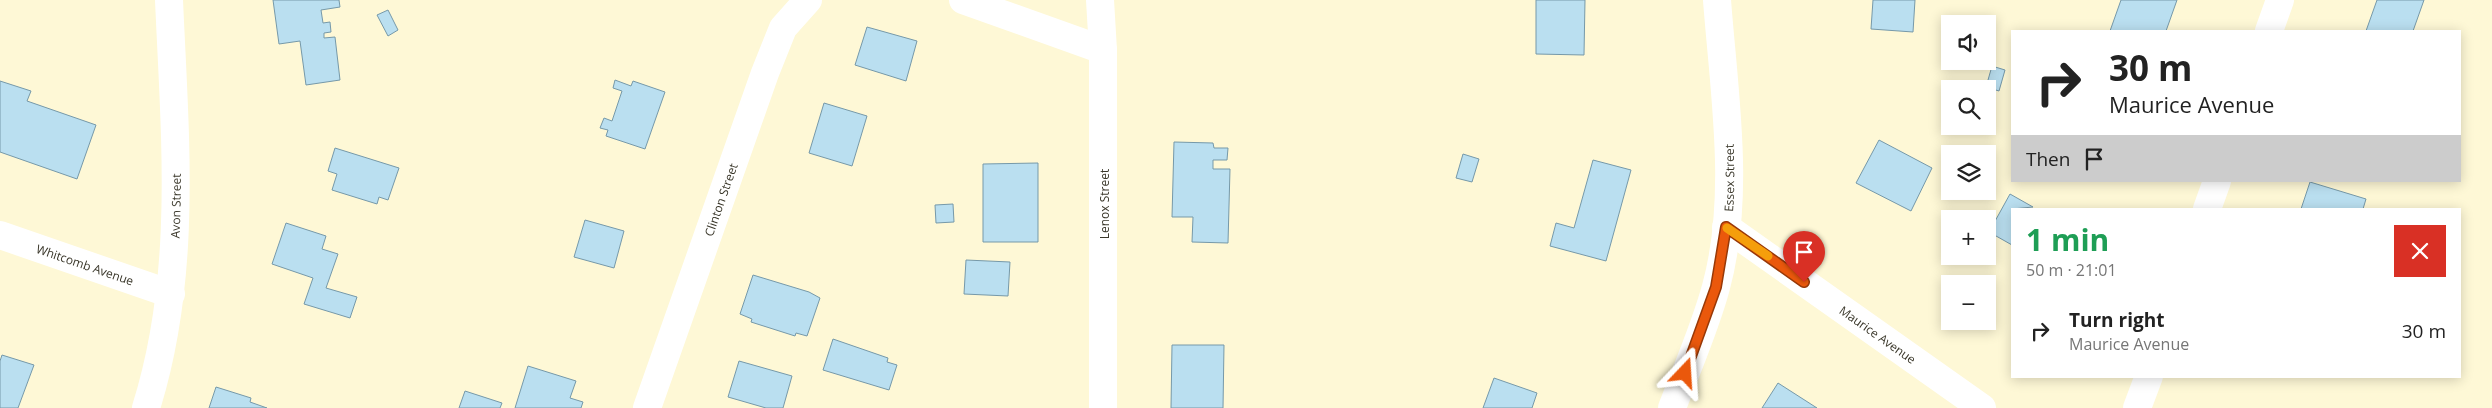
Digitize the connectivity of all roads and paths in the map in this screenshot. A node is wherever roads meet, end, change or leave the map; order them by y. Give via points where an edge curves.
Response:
1 (169, 0) edge
2 (808, 0) edge
3 (963, 0) edge
4 (1100, 0) edge
5 (1717, 0) edge
6 (2280, 0) edge
7 (2269, 30) edge
8 (1103, 50) junction
9 (2217, 182) edge
10 (2207, 208) edge
11 (1726, 227) junction
12 (0, 235) edge
13 (171, 294) junction
14 (2147, 378) edge
15 (146, 408) edge
16 (648, 408) edge
17 (1103, 408) edge
18 (1672, 408) edge
19 (1982, 408) edge
20 (2138, 408) edge

1 - 13 street, Avon Street via 176,156 176,249
2 - 16 street, Clinton Street via 783,28 765,73
3 - 8 street
4 - 8 street, Lenox Street
5 - 11 street, Essex Street via 1727,129
6 - 7 street
8 - 17 street, Lenox Street
9 - 10 street
11 - 18 street, Essex Street via 1716,287
11 - 19 street, Maurice Avenue
12 - 13 street, Whitcomb Avenue
13 - 15 street, Avon Street via 161,358
14 - 20 street

